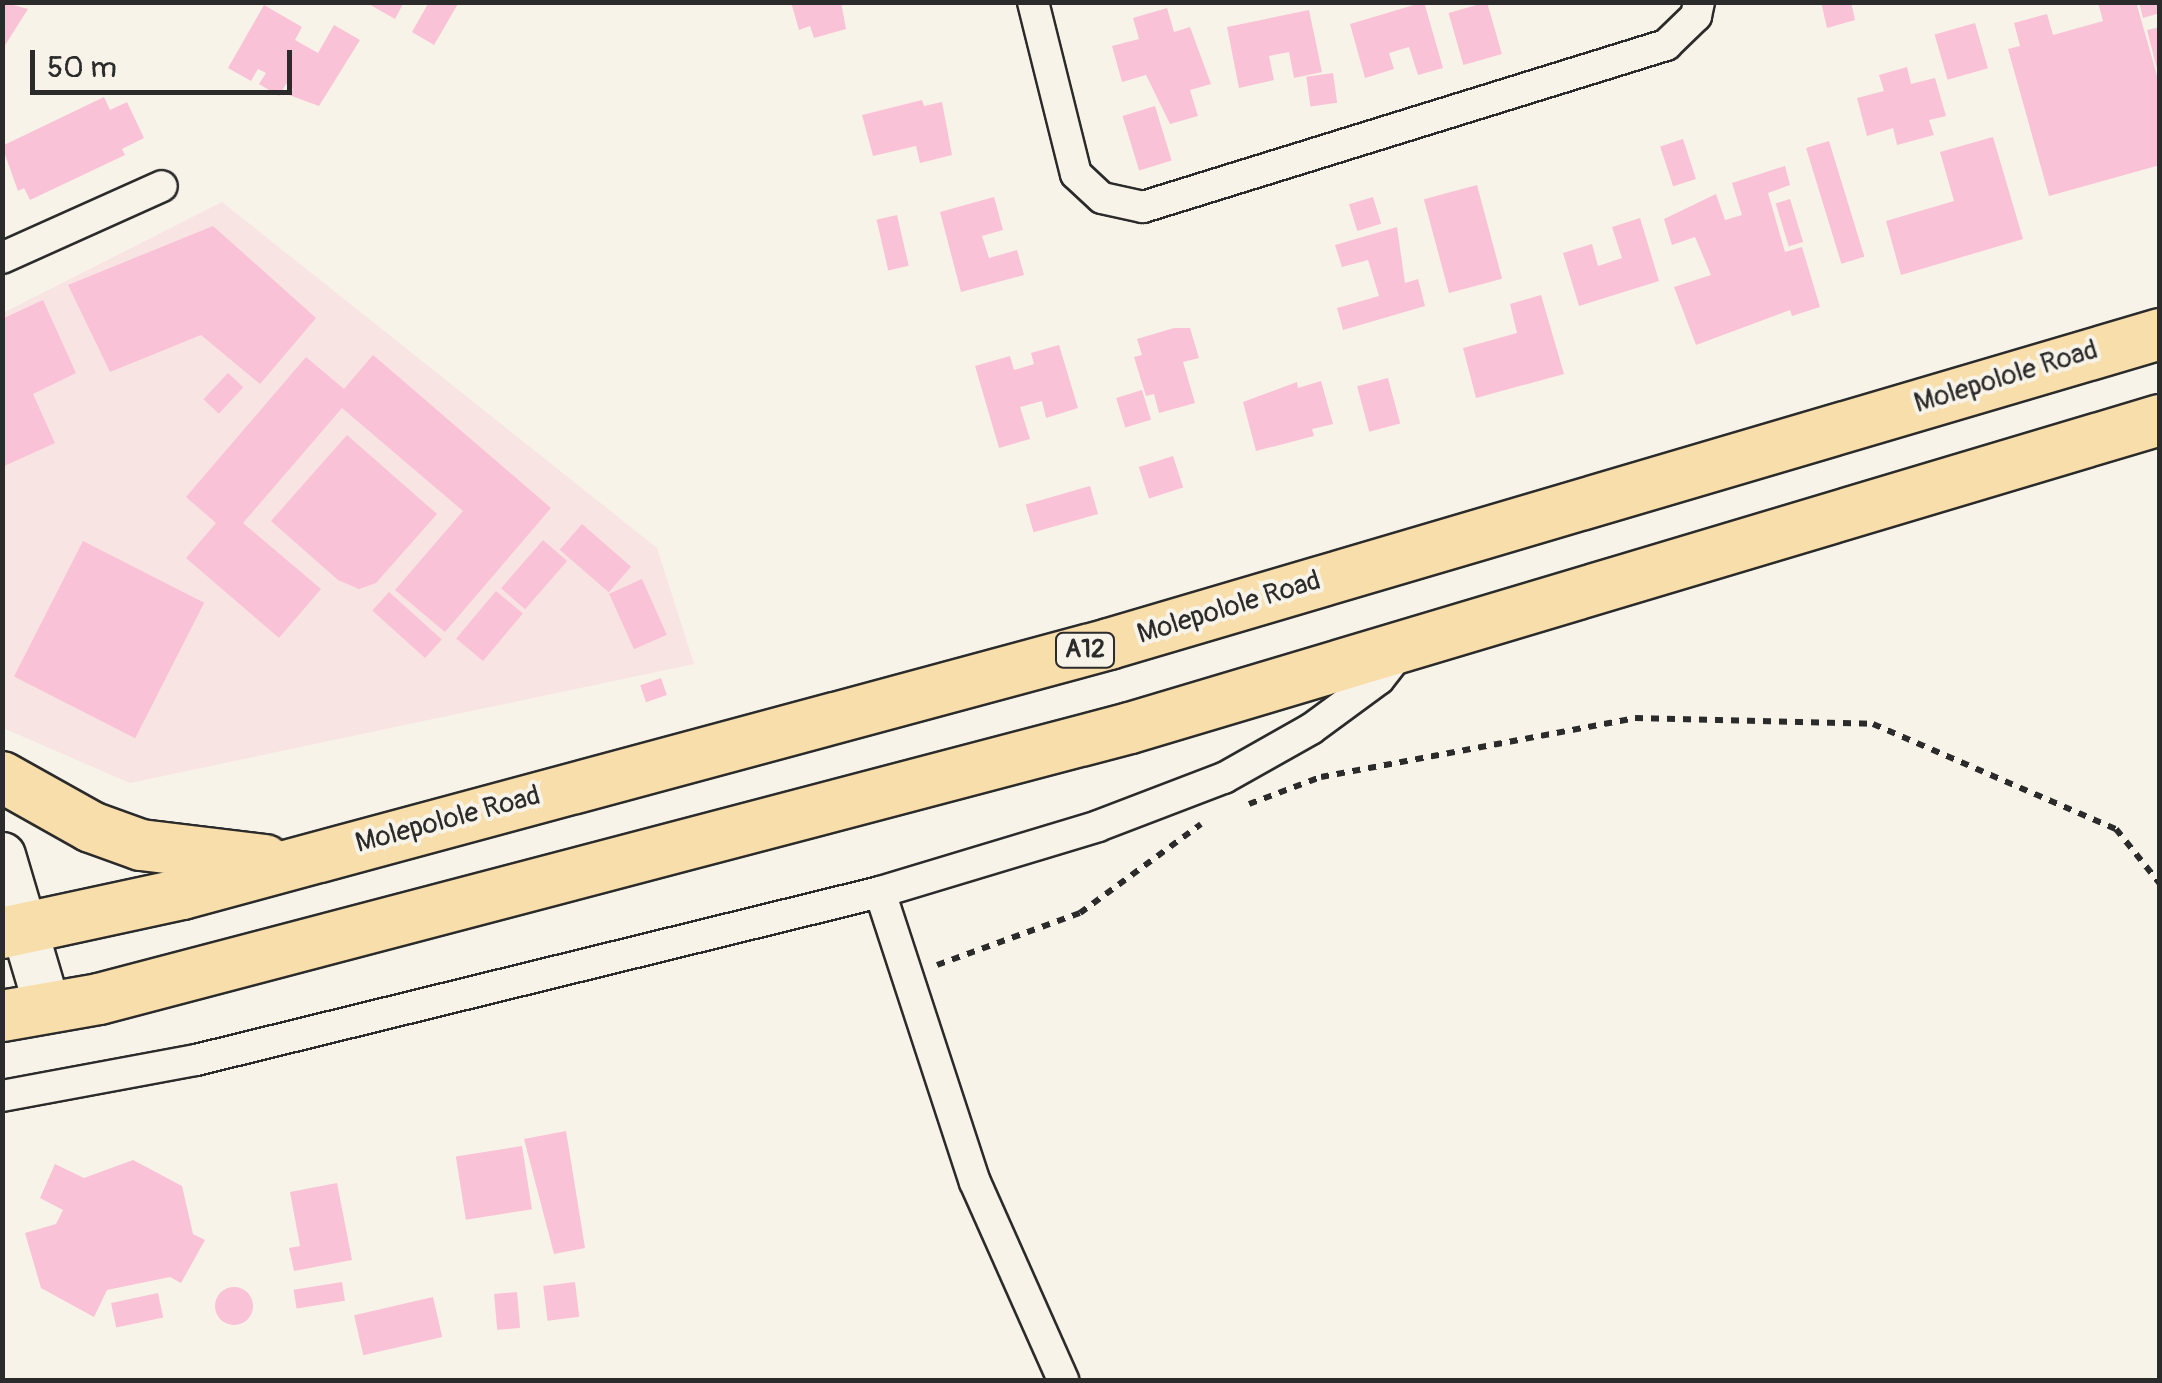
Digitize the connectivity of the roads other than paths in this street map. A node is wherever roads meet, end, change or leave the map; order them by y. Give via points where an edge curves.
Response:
1 (1032, 2) edge
2 (1698, 2) edge
3 (162, 186) dead end
4 (2, 258) edge
5 (2160, 306) edge
6 (2160, 334) edge
7 (2112, 346) junction
8 (2160, 420) edge
9 (1404, 647) junction
10 (2, 777) edge
11 (2, 855) edge
12 (288, 862) junction
13 (880, 892) junction
14 (14, 930) edge
15 (25, 1011) edge
16 (2, 1096) edge
17 (1063, 1380) edge

1 - 2 street via 1076,174 1102,198 1143,206 1666,45 1696,16
3 - 4 street
5 - 7 main road
6 - 7 main road, Molepolole Road / A12
7 - 12 main road, Molepolole Road / A12 via 1109,644
8 - 9 main road
9 - 13 street via 1352,702 1224,778 1098,826
9 - 15 main road via 1111,733 118,994
10 - 12 main road via 91,827 141,844
11 - 14 main road
12 - 14 main road, Molepolole Road / A12 via 182,894
13 - 16 street via 196,1060
13 - 17 street via 975,1182
14 - 15 main road

